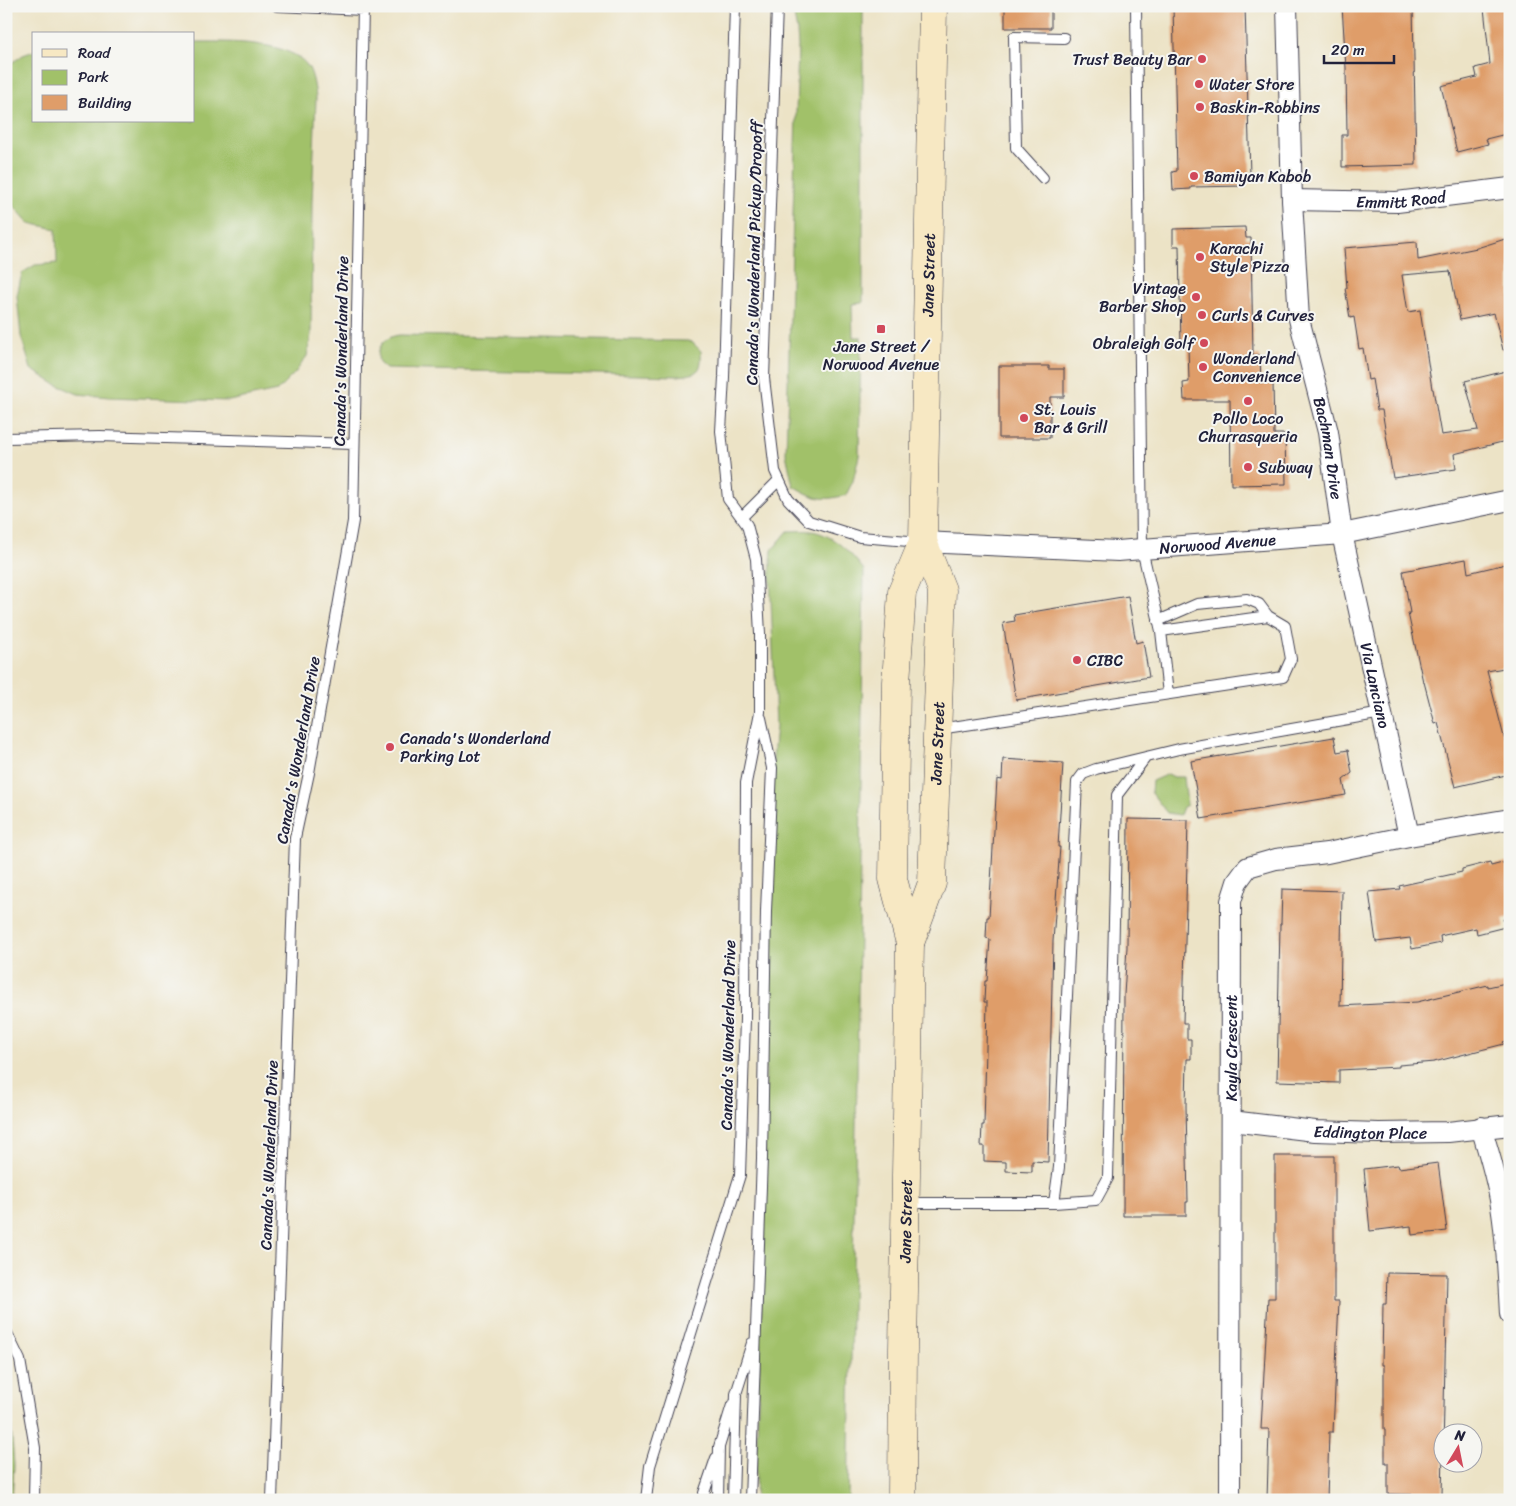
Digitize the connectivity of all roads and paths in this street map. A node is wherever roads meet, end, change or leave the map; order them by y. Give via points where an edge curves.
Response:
1 (278, 6) edge
2 (735, 6) edge
3 (776, 6) edge
4 (933, 6) edge
5 (1136, 6) edge
6 (1287, 6) edge
7 (363, 8) edge
8 (1064, 38) dead end
9 (1043, 178) dead end
10 (1510, 188) edge
11 (1292, 200) junction
12 (6, 438) edge
13 (354, 444) junction
14 (779, 480) junction
15 (1510, 500) edge
16 (742, 517) junction
17 (1342, 534) junction
18 (923, 542) junction
19 (1142, 549) junction
20 (1268, 616) junction
21 (1160, 626) junction
22 (1168, 694) junction
23 (760, 712) junction
24 (1382, 713) junction
25 (938, 729) junction
26 (1146, 757) junction
27 (1510, 819) edge
28 (1409, 836) junction
29 (910, 943) junction
30 (1230, 1121) junction
31 (1510, 1125) edge
32 (1481, 1128) junction
33 (906, 1203) junction
34 (1054, 1203) junction
35 (1510, 1314) edge
36 (6, 1331) edge
37 (756, 1333) junction
38 (736, 1394) junction
39 (719, 1447) junction
40 (703, 1498) edge
41 (34, 1500) edge
42 (272, 1500) edge
43 (646, 1500) edge
44 (718, 1500) edge
45 (733, 1500) edge
46 (750, 1500) edge
47 (902, 1500) edge
48 (1230, 1500) edge

1 - 7 lane
2 - 16 lane, Canada's Wonderland Drive via 721,431 728,499
3 - 14 lane, Canada's Wonderland Pickup/Dropoff via 764,378 775,471
4 - 18 main road, Jane Street
5 - 19 lane
6 - 11 street, Bachman Drive
7 - 13 lane, Canada's Wonderland Drive
8 - 9 lane via 1014,37 1016,148
10 - 11 street, Emmitt Road via 1398,202
11 - 17 street, Bachman Drive via 1299,320 1328,432
12 - 13 lane via 100,436
13 - 42 lane, Canada's Wonderland Drive via 353,522 310,773 294,838
14 - 16 lane
14 - 18 lane, Canada's Wonderland Pickup/Dropoff via 788,499 809,521 860,537
15 - 17 street, Norwood Avenue
16 - 23 lane, Canada's Wonderland Drive via 756,559
17 - 19 street, Norwood Avenue
17 - 24 street, Via Lanciano
18 - 19 street, Norwood Avenue via 1118,551
18 - 25 main road, Jane Street via 942,590
18 - 29 main road, Jane Street via 902,592 896,682 893,879
19 - 21 lane
20 - 21 lane
20 - 21 lane via 1259,604 1247,599 1197,604
20 - 22 lane via 1284,626 1291,659 1282,677
21 - 22 lane
22 - 25 lane
23 - 37 lane via 772,768
23 - 43 lane, Canada's Wonderland Drive via 746,783 745,1019 740,1175 650,1466
24 - 26 lane
24 - 28 street, Via Lanciano
25 - 29 main road, Jane Street via 932,883
26 - 34 lane via 1096,769 1083,774 1077,782 1059,1166
26 - 34 lane via 1117,795 1108,1178 1096,1200
27 - 28 street, Kayla Crescent
28 - 30 street, Kayla Crescent via 1327,853 1276,859 1248,867 1237,882 1231,901
29 - 33 main road, Jane Street
30 - 32 street, Eddington Place via 1315,1131 1379,1133
30 - 48 street, Kayla Crescent
31 - 32 street, Eddington Place
32 - 35 street via 1502,1207
33 - 34 lane
33 - 47 main road, Jane Street
36 - 41 lane via 20,1360 35,1448
37 - 38 lane
37 - 46 lane
38 - 39 lane
38 - 45 lane
39 - 40 lane
39 - 44 lane

